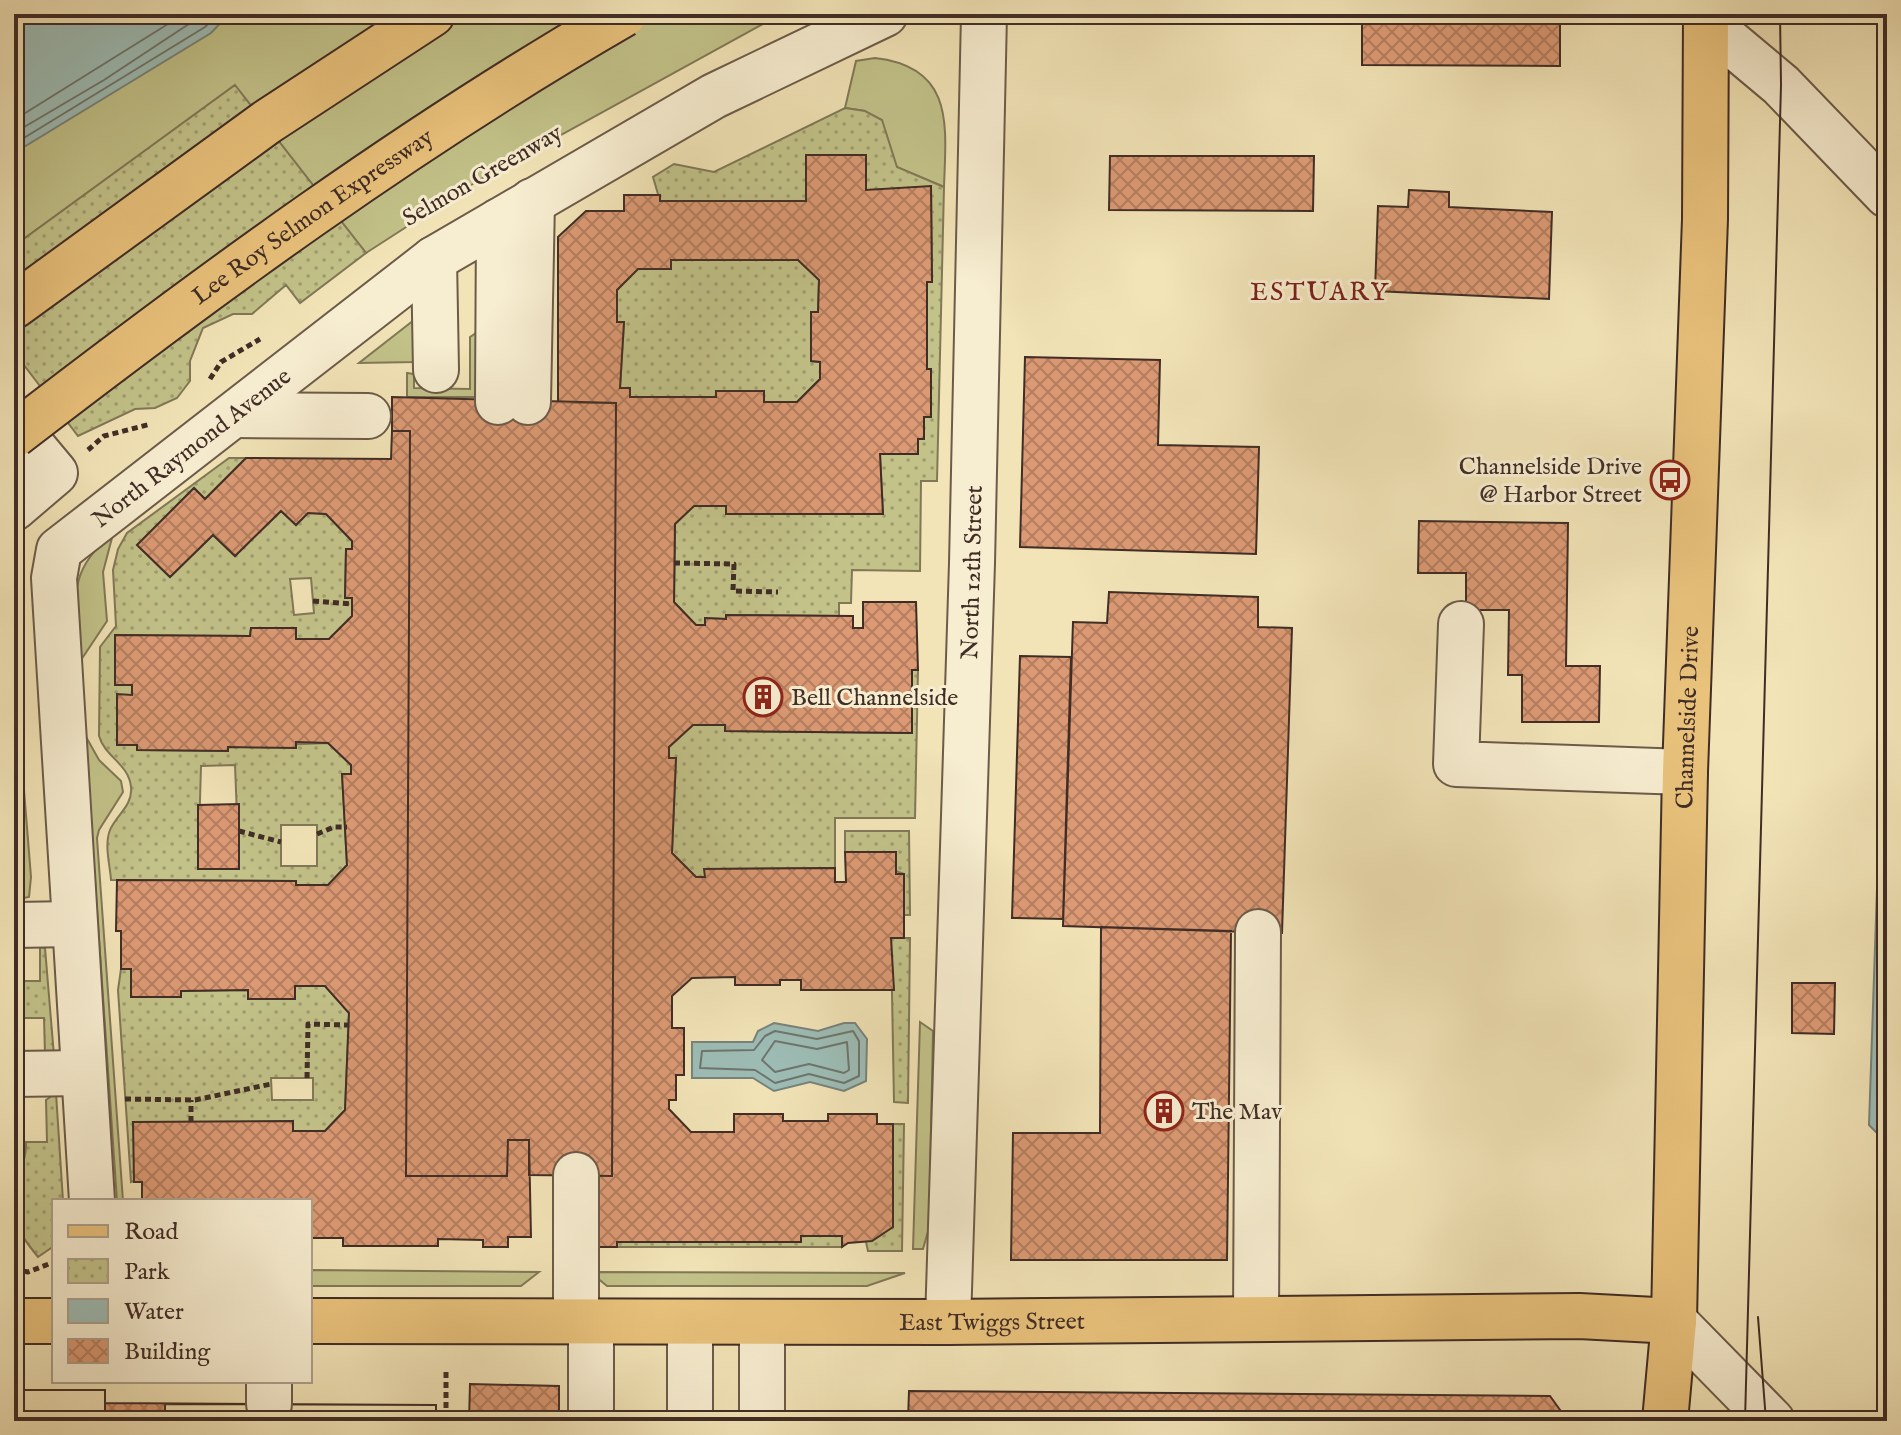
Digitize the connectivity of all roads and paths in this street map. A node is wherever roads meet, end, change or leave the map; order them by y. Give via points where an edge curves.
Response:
1 (432, 14) edge
2 (624, 14) edge
3 (885, 14) edge
4 (984, 14) edge
5 (1706, 18) edge
6 (1887, 195) edge
7 (516, 211) junction
8 (434, 259) junction
9 (14, 306) edge
10 (267, 337) dead end
11 (436, 370) dead end
12 (209, 381) dead end
13 (513, 402) dead end
14 (235, 415) junction
15 (368, 416) dead end
16 (160, 422) dead end
17 (14, 424) edge
18 (14, 435) edge
19 (82, 455) dead end
20 (14, 508) edge
21 (14, 524) edge
22 (59, 550) junction
23 (674, 563) dead end
24 (778, 592) dead end
25 (313, 601) dead end
26 (352, 604) dead end
27 (1461, 624) dead end
28 (1685, 772) junction
29 (347, 827) dead end
30 (239, 831) dead end
31 (317, 834) dead end
32 (281, 842) dead end
33 (74, 924) junction
34 (14, 925) edge
35 (1258, 932) dead end
36 (348, 1025) dead end
37 (83, 1073) junction
38 (14, 1074) edge
39 (307, 1078) dead end
40 (271, 1084) dead end
41 (120, 1099) dead end
42 (191, 1100) junction
43 (191, 1122) dead end
44 (564, 1175) dead end
45 (92, 1199) edge
46 (52, 1263) edge
47 (14, 1269) edge
48 (1256, 1319) junction
49 (14, 1321) edge
50 (52, 1321) edge
51 (312, 1321) edge
52 (1674, 1321) junction
53 (573, 1322) junction
54 (690, 1322) junction
55 (762, 1322) junction
56 (948, 1322) junction
57 (446, 1372) dead end
58 (446, 1421) edge
59 (591, 1421) edge
60 (690, 1421) edge
61 (762, 1421) edge
62 (1665, 1421) edge
63 (1772, 1421) edge

1 - 9 main road via 255,130
2 - 18 main road, Lee Roy Selmon Expressway, bridge via 519,74 402,152 194,296
3 - 7 street, North Raymond Avenue via 714,96
4 - 56 street, North 12th Street
5 - 6 street via 1781,85
5 - 28 main road, Channelside Drive via 1705,219
7 - 8 street, North Raymond Avenue
7 - 13 street
8 - 11 street
8 - 14 street, North Raymond Avenue
10 - 12 path via 221,362
14 - 15 street
14 - 22 street, North Raymond Avenue
16 - 19 path via 104,436
17 - 20 street via 55,473
21 - 22 street
22 - 33 street via 54,578
23 - 24 path via 734,564 733,591
25 - 26 path
27 - 28 street via 1456,764
28 - 52 main road, Channelside Drive
29 - 31 path
30 - 32 path
33 - 34 street
33 - 37 street
35 - 48 street
36 - 39 path via 308,1024
37 - 38 street
37 - 45 street
40 - 42 path
41 - 42 path
42 - 43 path
44 - 53 street
46 - 47 path via 28,1272
48 - 52 main road, East Twiggs Street via 1579,1316
48 - 56 main road, East Twiggs Street
49 - 50 main road
51 - 53 main road, East Twiggs Street
52 - 62 main road, Channelside Drive
52 - 63 street
53 - 54 main road, East Twiggs Street
53 - 59 street
54 - 55 main road, East Twiggs Street
54 - 60 street
55 - 56 main road, East Twiggs Street
55 - 61 street
57 - 58 path

